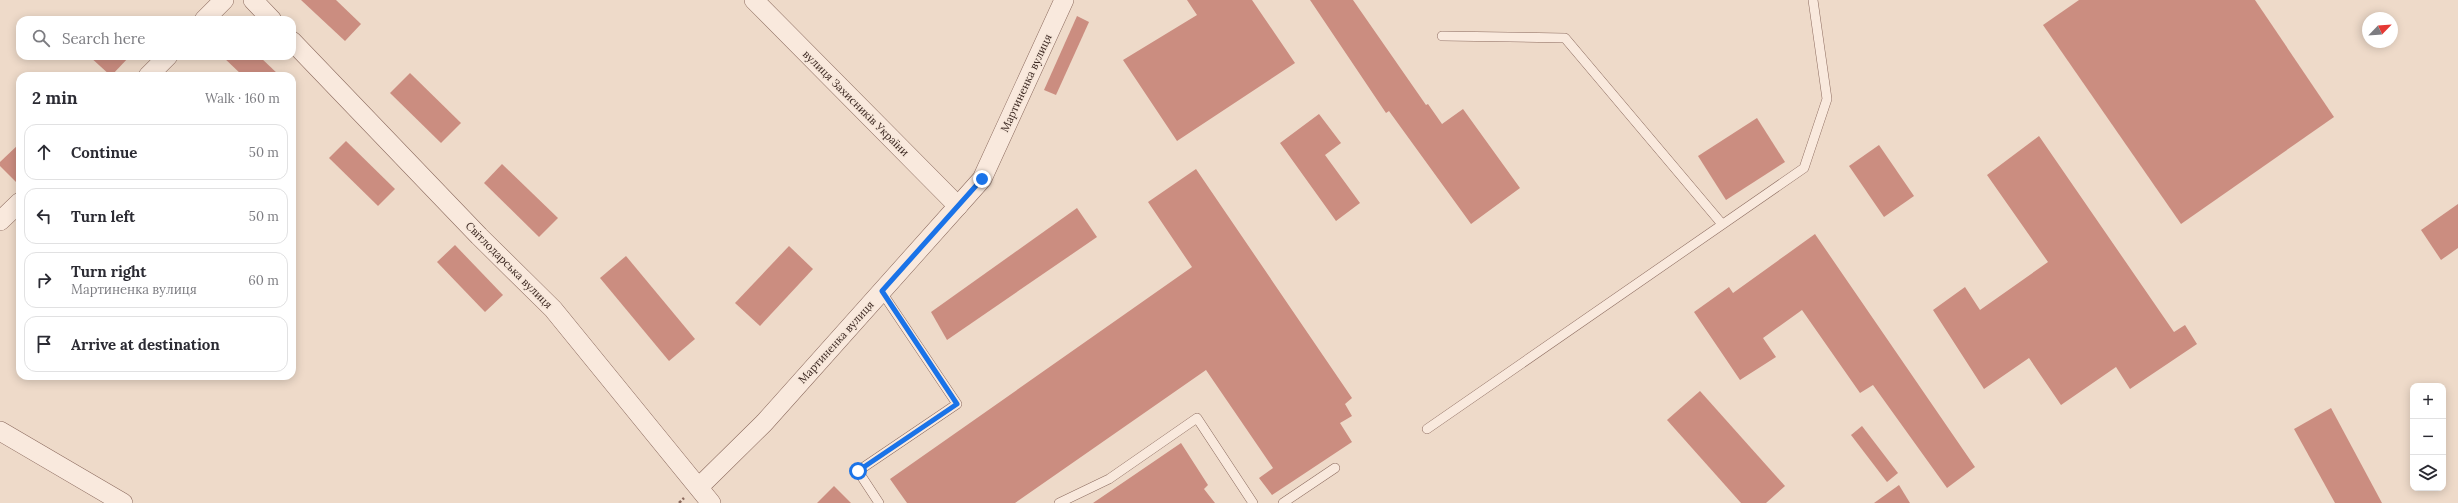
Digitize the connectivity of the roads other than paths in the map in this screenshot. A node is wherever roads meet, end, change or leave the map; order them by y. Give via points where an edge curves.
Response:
1 (224, 0) edge
2 (253, 0) edge
3 (754, 0) edge
4 (1064, 0) edge
5 (1813, 0) edge
6 (208, 16) edge
7 (268, 16) edge
8 (1442, 36) dead end
9 (296, 45) edge
10 (164, 60) edge
11 (152, 72) edge
12 (16, 206) edge
13 (958, 206) junction
14 (0, 221) edge
15 (1722, 224) junction
16 (882, 291) junction
17 (1427, 429) dead end
18 (0, 431) edge
19 (1335, 468) dead end
20 (699, 487) junction
21 (123, 503) edge
22 (711, 503) edge
23 (879, 503) edge
24 (1059, 503) edge
25 (1253, 503) edge
26 (1283, 503) edge

1 - 6 street
2 - 7 street
3 - 13 street, вулиця Захисників України
4 - 13 street, Мартиненка вулиця via 982,179
5 - 15 lane via 1827,99 1804,168
8 - 15 lane via 1565,38
9 - 20 street, Світлодарська вулиця via 479,236 553,309
10 - 11 street
12 - 14 street
13 - 16 street, Мартиненка вулиця
15 - 17 lane
16 - 20 street, Мартиненка вулиця via 764,423
16 - 23 lane via 957,404 858,471
18 - 21 street
19 - 26 lane
20 - 22 street, Світлодарська вулиця
24 - 25 lane via 1109,479 1197,418

